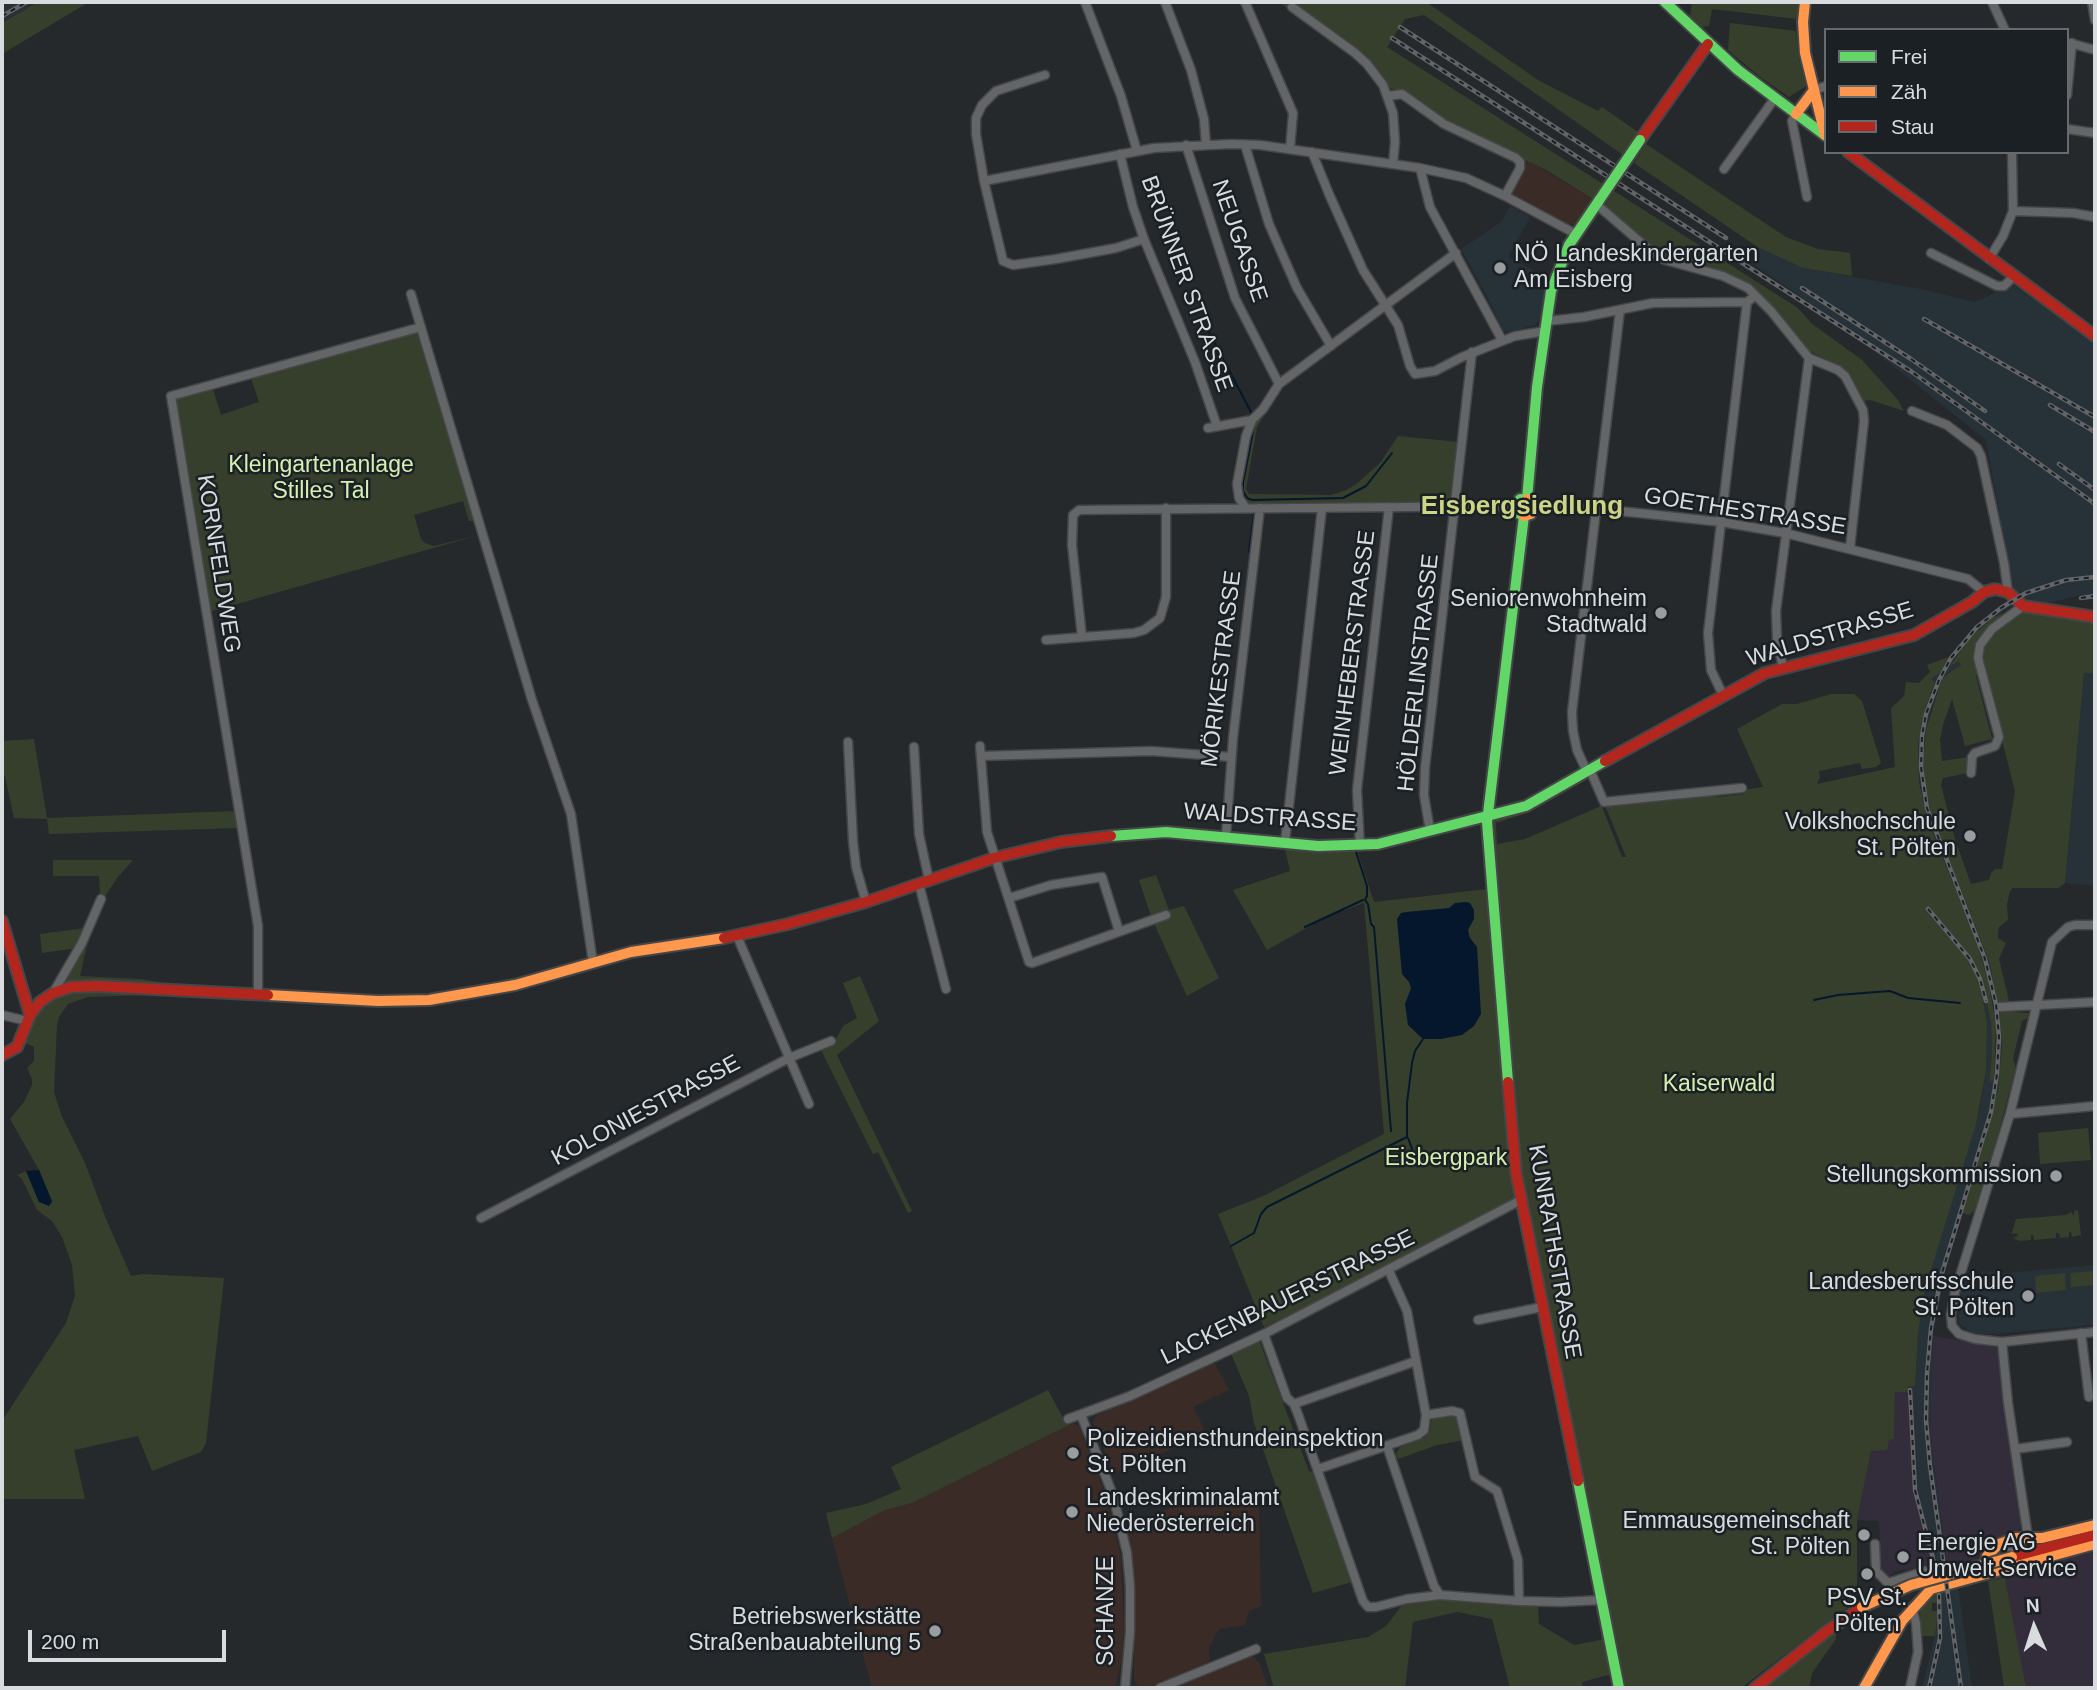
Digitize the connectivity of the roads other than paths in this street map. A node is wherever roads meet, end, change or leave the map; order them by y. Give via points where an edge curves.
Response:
1 (1085, 2) edge
2 (1165, 2) edge
3 (1245, 2) edge
4 (1665, 2) edge
5 (1805, 2) edge
6 (1992, 2) edge
7 (2092, 2) edge
8 (1292, 7) dead end
9 (2095, 20) edge
10 (2004, 28) edge
11 (2070, 43) edge
12 (1708, 44) junction
13 (2095, 50) edge
14 (1045, 75) dead end
15 (1824, 86) edge
16 (1814, 89) junction
17 (1388, 96) junction
18 (1774, 98) junction
19 (1817, 101) junction
20 (1800, 117) junction
21 (2069, 129) edge
22 (1824, 131) edge
23 (2095, 133) edge
24 (1824, 134) edge
25 (1186, 145) junction
26 (1206, 145) junction
27 (1245, 145) junction
28 (1290, 149) junction
29 (1137, 151) junction
30 (1312, 152) junction
31 (1120, 154) junction
32 (1851, 154) edge
33 (2012, 154) edge
34 (1393, 164) junction
35 (1420, 168) junction
36 (1724, 169) dead end
37 (984, 181) junction
38 (1505, 196) junction
39 (1807, 197) dead end
40 (1598, 202) junction
41 (2013, 211) junction
42 (2095, 217) edge
43 (1576, 234) junction
44 (1144, 239) junction
45 (1456, 253) junction
46 (1931, 253) dead end
47 (1989, 259) junction
48 (2013, 277) junction
49 (411, 294) dead end
50 (1751, 299) junction
51 (1386, 306) junction
52 (1620, 310) junction
53 (1546, 326) junction
54 (421, 327) junction
55 (2095, 336) edge
56 (1502, 340) junction
57 (1331, 346) junction
58 (1472, 352) junction
59 (1809, 358) junction
60 (1279, 384) junction
61 (1912, 411) dead end
62 (1252, 420) junction
63 (1530, 503) junction
64 (1516, 506) junction
65 (1389, 507) junction
66 (1455, 507) junction
67 (1166, 508) junction
68 (1246, 508) junction
69 (1260, 508) junction
70 (1322, 508) junction
71 (1597, 509) junction
72 (1524, 516) junction
73 (1721, 522) junction
74 (1785, 533) junction
75 (1850, 548) junction
76 (1984, 592) junction
77 (2008, 592) junction
78 (2023, 606) junction
79 (2095, 617) edge
80 (1082, 637) junction
81 (1046, 640) dead end
82 (1783, 668) junction
83 (1723, 695) junction
84 (848, 742) dead end
85 (914, 747) dead end
86 (1231, 757) junction
87 (1588, 771) junction
88 (1971, 773) dead end
89 (1742, 788) dead end
90 (1487, 817) junction
91 (1430, 831) junction
92 (1226, 835) junction
93 (1285, 842) junction
94 (1360, 846) junction
95 (994, 858) junction
96 (924, 882) junction
97 (1009, 898) junction
98 (101, 899) dead end
99 (866, 902) junction
100 (1166, 915) dead end
101 (2, 921) edge
102 (2095, 925) edge
103 (1119, 931) junction
104 (737, 936) junction
105 (593, 963) junction
106 (946, 989) dead end
107 (54, 993) junction
108 (258, 994) junction
109 (2095, 1002) edge
110 (2036, 1006) junction
111 (2000, 1007) dead end
112 (2, 1015) edge
113 (29, 1018) junction
114 (831, 1041) dead end
115 (2, 1055) edge
116 (789, 1058) junction
117 (809, 1104) dead end
118 (2095, 1106) edge
119 (2010, 1114) junction
120 (1521, 1200) junction
121 (481, 1218) dead end
122 (1389, 1270) junction
123 (1542, 1307) junction
124 (1478, 1320) dead end
125 (2095, 1332) edge
126 (1264, 1334) junction
127 (2081, 1334) junction
128 (2002, 1342) junction
129 (1416, 1361) junction
130 (2090, 1397) dead end
131 (1294, 1404) junction
132 (1081, 1415) junction
133 (1426, 1415) junction
134 (1068, 1419) dead end
135 (2067, 1442) dead end
136 (1387, 1446) junction
137 (2015, 1449) junction
138 (1318, 1469) junction
139 (2095, 1525) edge
140 (2095, 1535) edge
141 (2028, 1537) junction
142 (1875, 1544) dead end
143 (2095, 1544) edge
144 (2005, 1568) junction
145 (1984, 1574) junction
146 (1931, 1589) junction
147 (1440, 1595) junction
148 (1601, 1600) junction
149 (1519, 1601) junction
150 (1912, 1608) junction
151 (1256, 1649) dead end
152 (1125, 1688) edge
153 (1160, 1688) edge
154 (1619, 1688) edge
155 (1755, 1688) edge
156 (1864, 1688) edge
157 (1910, 1688) edge

1 - 29 street
2 - 26 street via 1191,70
3 - 28 street via 1293,113
4 - 12 street
5 - 16 street via 1803,38
6 - 10 street
7 - 9 street
8 - 17 street via 1367,64
11 - 13 street
12 - 18 street
12 - 40 street, bridge
14 - 37 street via 1004,87 982,105 975,126
15 - 16 street
16 - 19 street
16 - 20 street
17 - 34 street via 1395,127
17 - 38 street via 1402,94 1444,124 1516,158 1520,169
18 - 20 street
18 - 36 street
19 - 20 street
19 - 22 street
20 - 24 street
20 - 39 street via 1792,121
21 - 23 street
25 - 26 street
25 - 29 street
25 - 60 street, NEUGASSE via 1235,298
26 - 27 street
27 - 28 street
27 - 57 street via 1269,224 1297,288
28 - 30 street
29 - 31 street
30 - 34 street
30 - 51 street via 1363,270
31 - 37 street
31 - 44 street, BRÜNNER STRASSE
32 - 47 street
33 - 41 street
34 - 35 street
35 - 38 street via 1466,178
35 - 45 street via 1430,207
37 - 44 street via 1001,257 1007,264 1088,254
38 - 43 street
40 - 43 street
40 - 50 street via 1653,253 1744,285
41 - 42 street
41 - 47 street
43 - 53 street via 1555,279
44 - 62 street, BRÜNNER STRASSE via 1195,362 1212,427
45 - 51 street
45 - 56 street
46 - 48 street via 1997,286
47 - 48 street
48 - 55 street
49 - 54 street
50 - 52 street via 1668,302
50 - 59 street via 1771,312
50 - 73 street
51 - 57 street
51 - 58 street via 1398,325 1415,374 1435,371
52 - 53 street
52 - 71 street
53 - 56 street
53 - 63 street
54 - 105 street via 532,701 571,814
54 - 108 street, KORNFELDWEG via 172,396 258,926
56 - 58 street
57 - 60 street
58 - 66 street, HÖLDERLINSTRASSE
59 - 74 street
59 - 75 street via 1845,376 1863,410
60 - 62 street
61 - 77 street via 1947,425 1977,448
62 - 68 street via 1237,484
63 - 64 street via 1520,499
63 - 71 street, GOETHESTRASSE
63 - 72 street via 1531,514
64 - 66 street
64 - 72 street
65 - 66 street
65 - 70 street
65 - 94 street, WEINHEBERSTRASSE via 1358,780
66 - 91 street, HÖLDERLINSTRASSE via 1424,768
67 - 68 street
67 - 80 street via 1166,597 1160,618 1134,633
67 - 80 street via 1075,512 1073,556
68 - 69 street
69 - 70 street
69 - 86 street, MÖRIKESTRASSE
70 - 93 street
71 - 73 street, GOETHESTRASSE
71 - 87 street via 1573,712 1577,750
72 - 90 street, KUNRATHSTRASSE
73 - 74 street, GOETHESTRASSE
73 - 83 street via 1708,633 1711,670
74 - 75 street, GOETHESTRASSE
74 - 82 street via 1776,611
75 - 76 street, GOETHESTRASSE via 1968,579
76 - 77 street
76 - 82 street, WALDSTRASSE via 1914,635
77 - 78 street
78 - 79 street
78 - 88 street via 1992,629 1980,645 1978,658 1999,740 1975,753
80 - 81 street
82 - 83 street, WALDSTRASSE
83 - 87 street, WALDSTRASSE
84 - 99 street via 853,841
85 - 96 street
86 - 92 street, MÖRIKESTRASSE
86 - 95 street via 1151,751 981,751 985,818
87 - 89 street via 1604,802
87 - 90 street, WALDSTRASSE via 1527,806
90 - 91 street, WALDSTRASSE
90 - 120 street, KUNRATHSTRASSE
91 - 94 street, WALDSTRASSE
92 - 93 street, WALDSTRASSE
92 - 95 street, WALDSTRASSE via 1130,834 1060,842
93 - 94 street, WALDSTRASSE
95 - 96 street, WALDSTRASSE
95 - 97 street
96 - 99 street, WALDSTRASSE
96 - 106 street
97 - 103 street via 1102,877
97 - 103 street via 1032,963
98 - 107 street
99 - 104 street, WALDSTRASSE
100 - 103 street
101 - 113 street
102 - 110 street via 2075,925 2053,939
104 - 105 street, WALDSTRASSE via 631,952
104 - 116 street
105 - 108 street, WALDSTRASSE via 504,988 429,1000
107 - 108 street, WALDSTRASSE via 96,986
107 - 113 street via 40,1002
109 - 110 street
110 - 111 street
110 - 119 street
112 - 113 street
113 - 115 street via 13,1052
114 - 116 street, KOLONIESTRASSE
116 - 117 street
116 - 121 street, KOLONIESTRASSE
118 - 119 street
119 - 128 street via 1951,1315 1959,1334
120 - 122 street, LACKENBAUERSTRASSE
120 - 123 street, KUNRATHSTRASSE
122 - 126 street, LACKENBAUERSTRASSE
122 - 129 street via 1408,1311
123 - 124 street
123 - 148 street, KUNRATHSTRASSE
125 - 127 street
126 - 131 street via 1287,1398
126 - 132 street, LACKENBAUERSTRASSE
127 - 128 street
127 - 130 street
128 - 137 street
129 - 131 street
129 - 133 street
131 - 138 street
132 - 134 street, LACKENBAUERSTRASSE
132 - 152 street, SCHANZE via 1113,1495 1127,1553 1130,1632
133 - 136 street via 1418,1435
133 - 149 street via 1452,1411 1464,1420 1475,1477 1497,1491 1518,1560
135 - 137 street
136 - 138 street
136 - 147 street
137 - 141 street
138 - 147 street via 1368,1607
139 - 141 street
140 - 155 street, bridge via 1911,1585 1862,1607
141 - 144 street via 2008,1550
141 - 145 street via 1999,1544 1987,1556
142 - 146 street via 1876,1571 1888,1583 1925,1571
143 - 144 street
144 - 145 street
145 - 146 street
146 - 150 street
147 - 149 street
148 - 149 street
148 - 154 street, KUNRATHSTRASSE
150 - 156 street
150 - 157 street via 1918,1652
151 - 153 street

